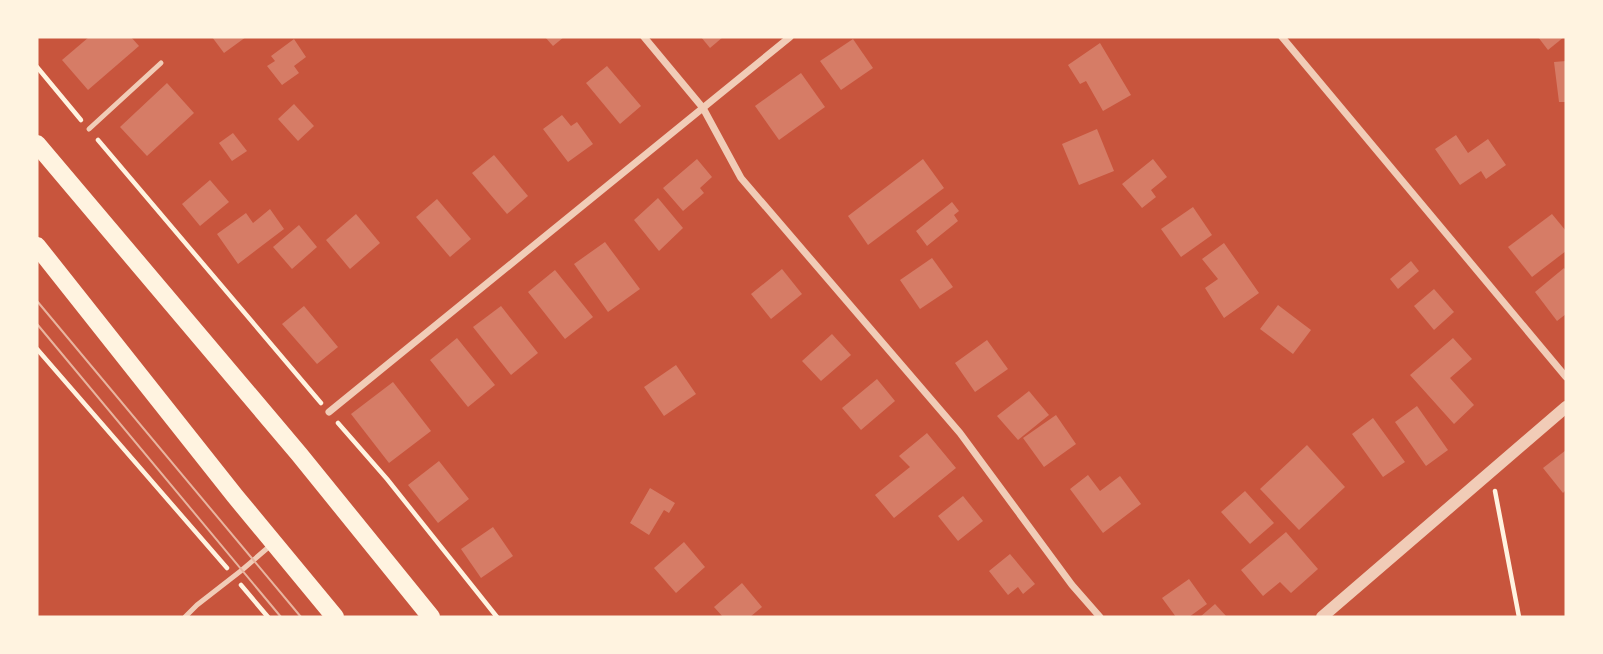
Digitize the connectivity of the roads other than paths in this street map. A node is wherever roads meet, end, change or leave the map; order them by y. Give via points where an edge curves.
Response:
1 (644, 37) edge
2 (790, 37) edge
3 (1282, 37) edge
4 (161, 62) dead end
5 (703, 108) junction
6 (89, 129) road end
7 (37, 144) edge
8 (37, 246) edge
9 (1566, 377) edge
10 (1566, 407) edge
11 (329, 412) road end
12 (273, 543) junction
13 (185, 617) edge
14 (335, 617) edge
15 (431, 617) edge
16 (1100, 617) edge
17 (1322, 617) edge

1 - 5 street
2 - 5 street
3 - 9 street
4 - 6 lane
5 - 11 street
5 - 16 street via 741,178 960,433
7 - 15 main road
8 - 12 main road
10 - 17 street
12 - 13 lane
12 - 14 main road

